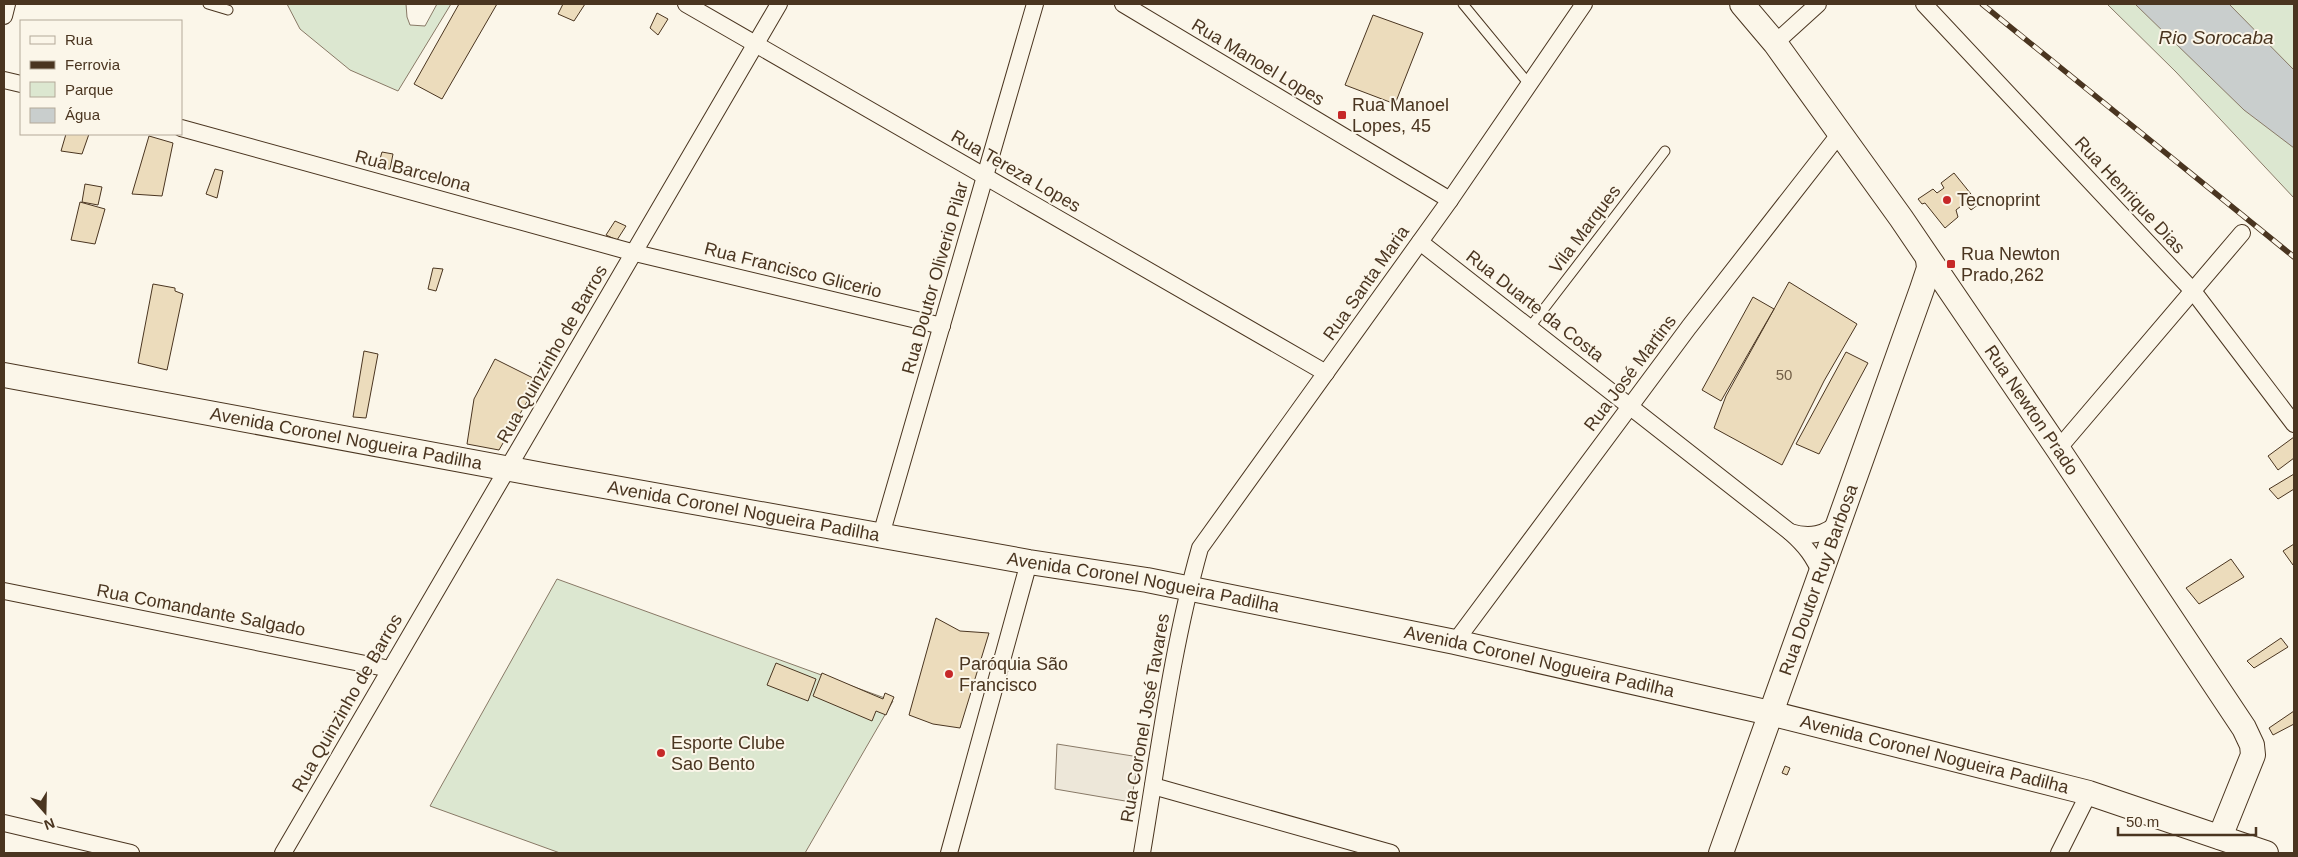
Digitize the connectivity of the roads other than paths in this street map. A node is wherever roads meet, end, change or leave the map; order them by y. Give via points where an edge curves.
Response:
1 (7, 4) edge
2 (208, 4) edge
3 (686, 4) edge
4 (779, 4) edge
5 (1035, 4) edge
6 (1123, 4) edge
7 (1463, 4) edge
8 (1584, 4) edge
9 (1742, 4) edge
10 (1818, 4) edge
11 (1924, 4) edge
12 (228, 10) dead end
13 (4, 16) edge
14 (756, 43) junction
15 (1775, 43) junction
16 (4, 80) edge
17 (1528, 83) junction
18 (20, 84) edge
19 (182, 128) edge
20 (1841, 132) junction
21 (1665, 151) dead end
22 (985, 177) junction
23 (1450, 200) junction
24 (2242, 233) dead end
25 (1420, 242) junction
26 (635, 253) junction
27 (1928, 259) junction
28 (2193, 291) junction
29 (1955, 299) junction
30 (1916, 306) junction
31 (942, 326) junction
32 (1530, 327) junction
33 (1326, 373) junction
34 (4, 375) edge
35 (1630, 406) junction
36 (2294, 424) edge
37 (2058, 449) junction
38 (508, 468) junction
39 (1840, 521) junction
40 (1790, 532) junction
41 (881, 535) junction
42 (1029, 562) junction
43 (1822, 576) junction
44 (1188, 589) junction
45 (4, 592) edge
46 (1454, 642) junction
47 (390, 668) junction
48 (1770, 714) junction
49 (1153, 786) junction
50 (2089, 793) junction
51 (4, 823) edge
52 (2220, 837) junction
53 (131, 853) edge
54 (283, 853) edge
55 (949, 853) edge
56 (1142, 853) edge
57 (1391, 853) edge
58 (1721, 853) edge
59 (2059, 853) edge
60 (2266, 853) edge

1 - 13 street
2 - 12 lane
3 - 14 street, Rua Tereza Lopes
4 - 14 street, Rua Quinzinho de Barros
5 - 22 street, Rua Doutor Oliverio Pilar
6 - 23 street, Rua Manoel Lopes
7 - 17 lane
8 - 17 street, Rua Santa Maria
9 - 15 main road, Rua Newton Prado
10 - 15 street
11 - 28 street, Rua Henrique Dias
14 - 22 street, Rua Tereza Lopes
14 - 26 street, Rua Quinzinho de Barros
15 - 20 main road, Rua Newton Prado
16 - 18 street
17 - 23 street, Rua Santa Maria
19 - 26 street, Rua Barcelona
20 - 27 main road, Rua Newton Prado
20 - 35 street, Rua José Martins
21 - 32 lane, Vila Marques
22 - 31 street, Rua Doutor Oliverio Pilar
22 - 33 street, Rua Tereza Lopes
23 - 25 street, Rua Santa Maria
24 - 28 street
25 - 32 street, Rua Duarte da Costa
25 - 33 street, Rua Santa Maria
26 - 31 street, Rua Francisco Glicerio
26 - 38 street, Rua Quinzinho de Barros
27 - 29 main road, Rua Newton Prado
27 - 30 main road, Rua Doutor Ruy Barbosa via 1927,275
28 - 36 street, Rua Henrique Dias
28 - 37 street
29 - 30 main road via 1946,294 1932,295
29 - 37 main road, Rua Newton Prado
30 - 39 main road, Rua Doutor Ruy Barbosa
31 - 41 street, Rua Doutor Oliverio Pilar
32 - 35 street, Rua Duarte da Costa
33 - 44 street, Rua Santa Maria via 1200,548
34 - 38 main road, Avenida Coronel Nogueira Padilha
35 - 40 street, Rua Duarte da Costa
35 - 46 street, Rua José Martins
37 - 52 main road, Rua Newton Prado via 2244,728 2252,745 2253,755
38 - 41 main road, Avenida Coronel Nogueira Padilha
38 - 47 street, Rua Quinzinho de Barros
39 - 40 street via 1821,534
39 - 43 main road, Rua Doutor Ruy Barbosa
40 - 43 street, Rua Duarte da Costa via 1806,546
41 - 42 main road, Avenida Coronel Nogueira Padilha
42 - 44 main road, Avenida Coronel Nogueira Padilha
42 - 55 street
43 - 48 main road, Rua Doutor Ruy Barbosa
44 - 46 main road, Avenida Coronel Nogueira Padilha
44 - 49 street, Rua Coronel José Tavares
45 - 47 street, Rua Comandante Salgado
46 - 48 main road, Avenida Coronel Nogueira Padilha
47 - 54 street, Rua Quinzinho de Barros
48 - 50 main road, Avenida Coronel Nogueira Padilha
48 - 58 main road, Rua Doutor Ruy Barbosa
49 - 56 street, Rua Coronel José Tavares
49 - 57 street
50 - 52 main road, Avenida Coronel Nogueira Padilha
50 - 59 street
51 - 53 street
52 - 60 main road, Avenida Coronel Nogueira Padilha

